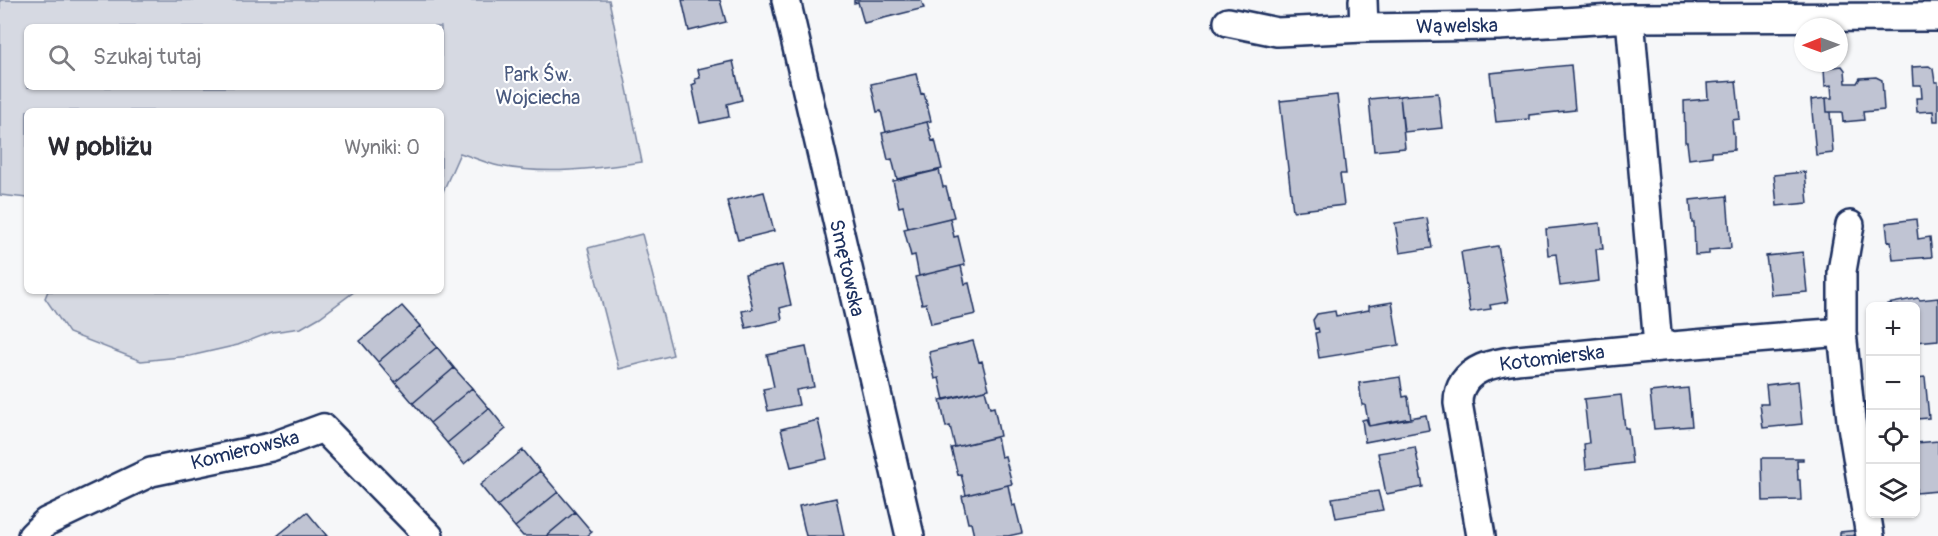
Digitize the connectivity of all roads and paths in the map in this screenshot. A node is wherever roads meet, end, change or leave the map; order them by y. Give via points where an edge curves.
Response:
1 (786, 0) edge
2 (1363, 0) edge
3 (1938, 16) edge
4 (1630, 18) junction
5 (1228, 22) dead end
6 (1364, 28) junction
7 (1850, 225) dead end
8 (1842, 332) junction
9 (1658, 346) junction
10 (32, 536) edge
11 (429, 536) edge
12 (910, 536) edge
13 (1481, 536) edge
14 (1870, 536) edge

1 - 12 street, Smętowska
2 - 6 street
3 - 4 street, Wąwelska
4 - 6 street, Wąwelska via 1498,26
4 - 9 street
5 - 6 street, Wąwelska via 1277,32
7 - 8 street via 1842,271
8 - 9 street, Kotomierska
8 - 14 street via 1851,420
9 - 13 street, Kotomierska via 1494,365 1471,374 1462,383 1458,403
10 - 11 street, Komierowska via 46,522 151,472 271,447 323,428

